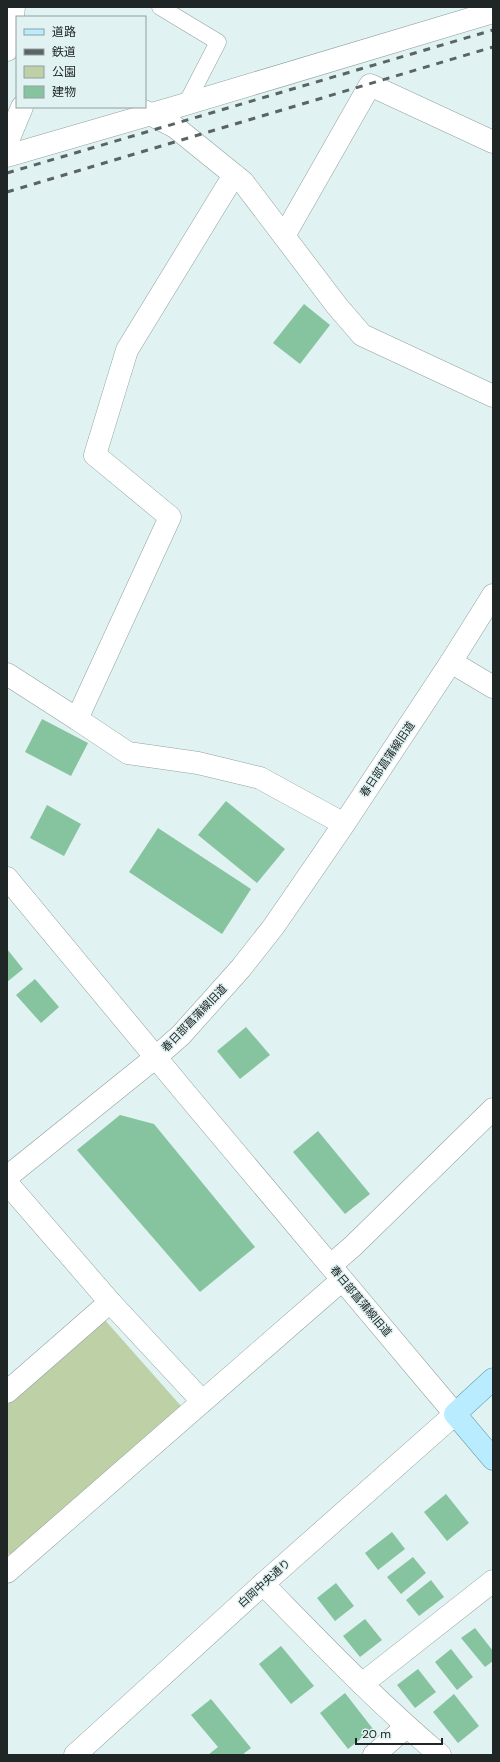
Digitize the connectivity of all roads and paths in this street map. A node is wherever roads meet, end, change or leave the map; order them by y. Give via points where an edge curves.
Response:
1 (14, 7) edge
2 (160, 7) edge
3 (493, 12) edge
4 (7, 50) edge
5 (186, 104) junction
6 (22, 108) edge
7 (143, 111) edge
8 (493, 142) edge
9 (7, 143) edge
10 (7, 156) edge
11 (234, 175) junction
12 (284, 236) junction
13 (493, 396) edge
14 (493, 595) edge
15 (452, 662) junction
16 (7, 674) edge
17 (493, 687) edge
18 (77, 719) junction
19 (344, 824) junction
20 (7, 878) edge
21 (156, 1057) junction
22 (493, 1108) edge
23 (7, 1177) edge
24 (7, 1183) edge
25 (336, 1273) junction
26 (110, 1302) junction
27 (493, 1379) edge
28 (7, 1392) edge
29 (202, 1401) junction
30 (455, 1414) junction
31 (493, 1459) edge
32 (7, 1572) edge
33 (493, 1581) edge
34 (263, 1584) junction
35 (362, 1684) junction
36 (406, 1727) junction
37 (75, 1755) edge
38 (374, 1755) edge
39 (440, 1755) edge

1 - 4 street
2 - 5 lane via 218,42
3 - 5 street
5 - 7 street
6 - 9 street
7 - 10 street
7 - 11 street via 175,127
8 - 12 street via 370,85
11 - 12 street via 243,182
11 - 18 street via 127,350 95,455 170,517
12 - 13 street via 337,306 362,334
14 - 15 street, 春日部菖蒲線旧道
15 - 17 street
15 - 19 street, 春日部菖蒲線旧道
16 - 18 street
18 - 19 street via 128,753 198,763 260,778
19 - 21 street, 春日部菖蒲線旧道 via 274,926 241,968 191,1024
20 - 21 street
21 - 23 street
21 - 25 street, 春日部菖蒲線旧道
22 - 25 street via 353,1246
24 - 26 street
25 - 29 street
25 - 30 street, 春日部菖蒲線旧道
26 - 28 street
26 - 29 street
27 - 30 main road
29 - 32 street
30 - 31 main road
30 - 34 street, 白岡中央通り
33 - 35 street
34 - 35 street
34 - 37 street, 白岡中央通り
35 - 36 street
36 - 38 street
36 - 39 street

